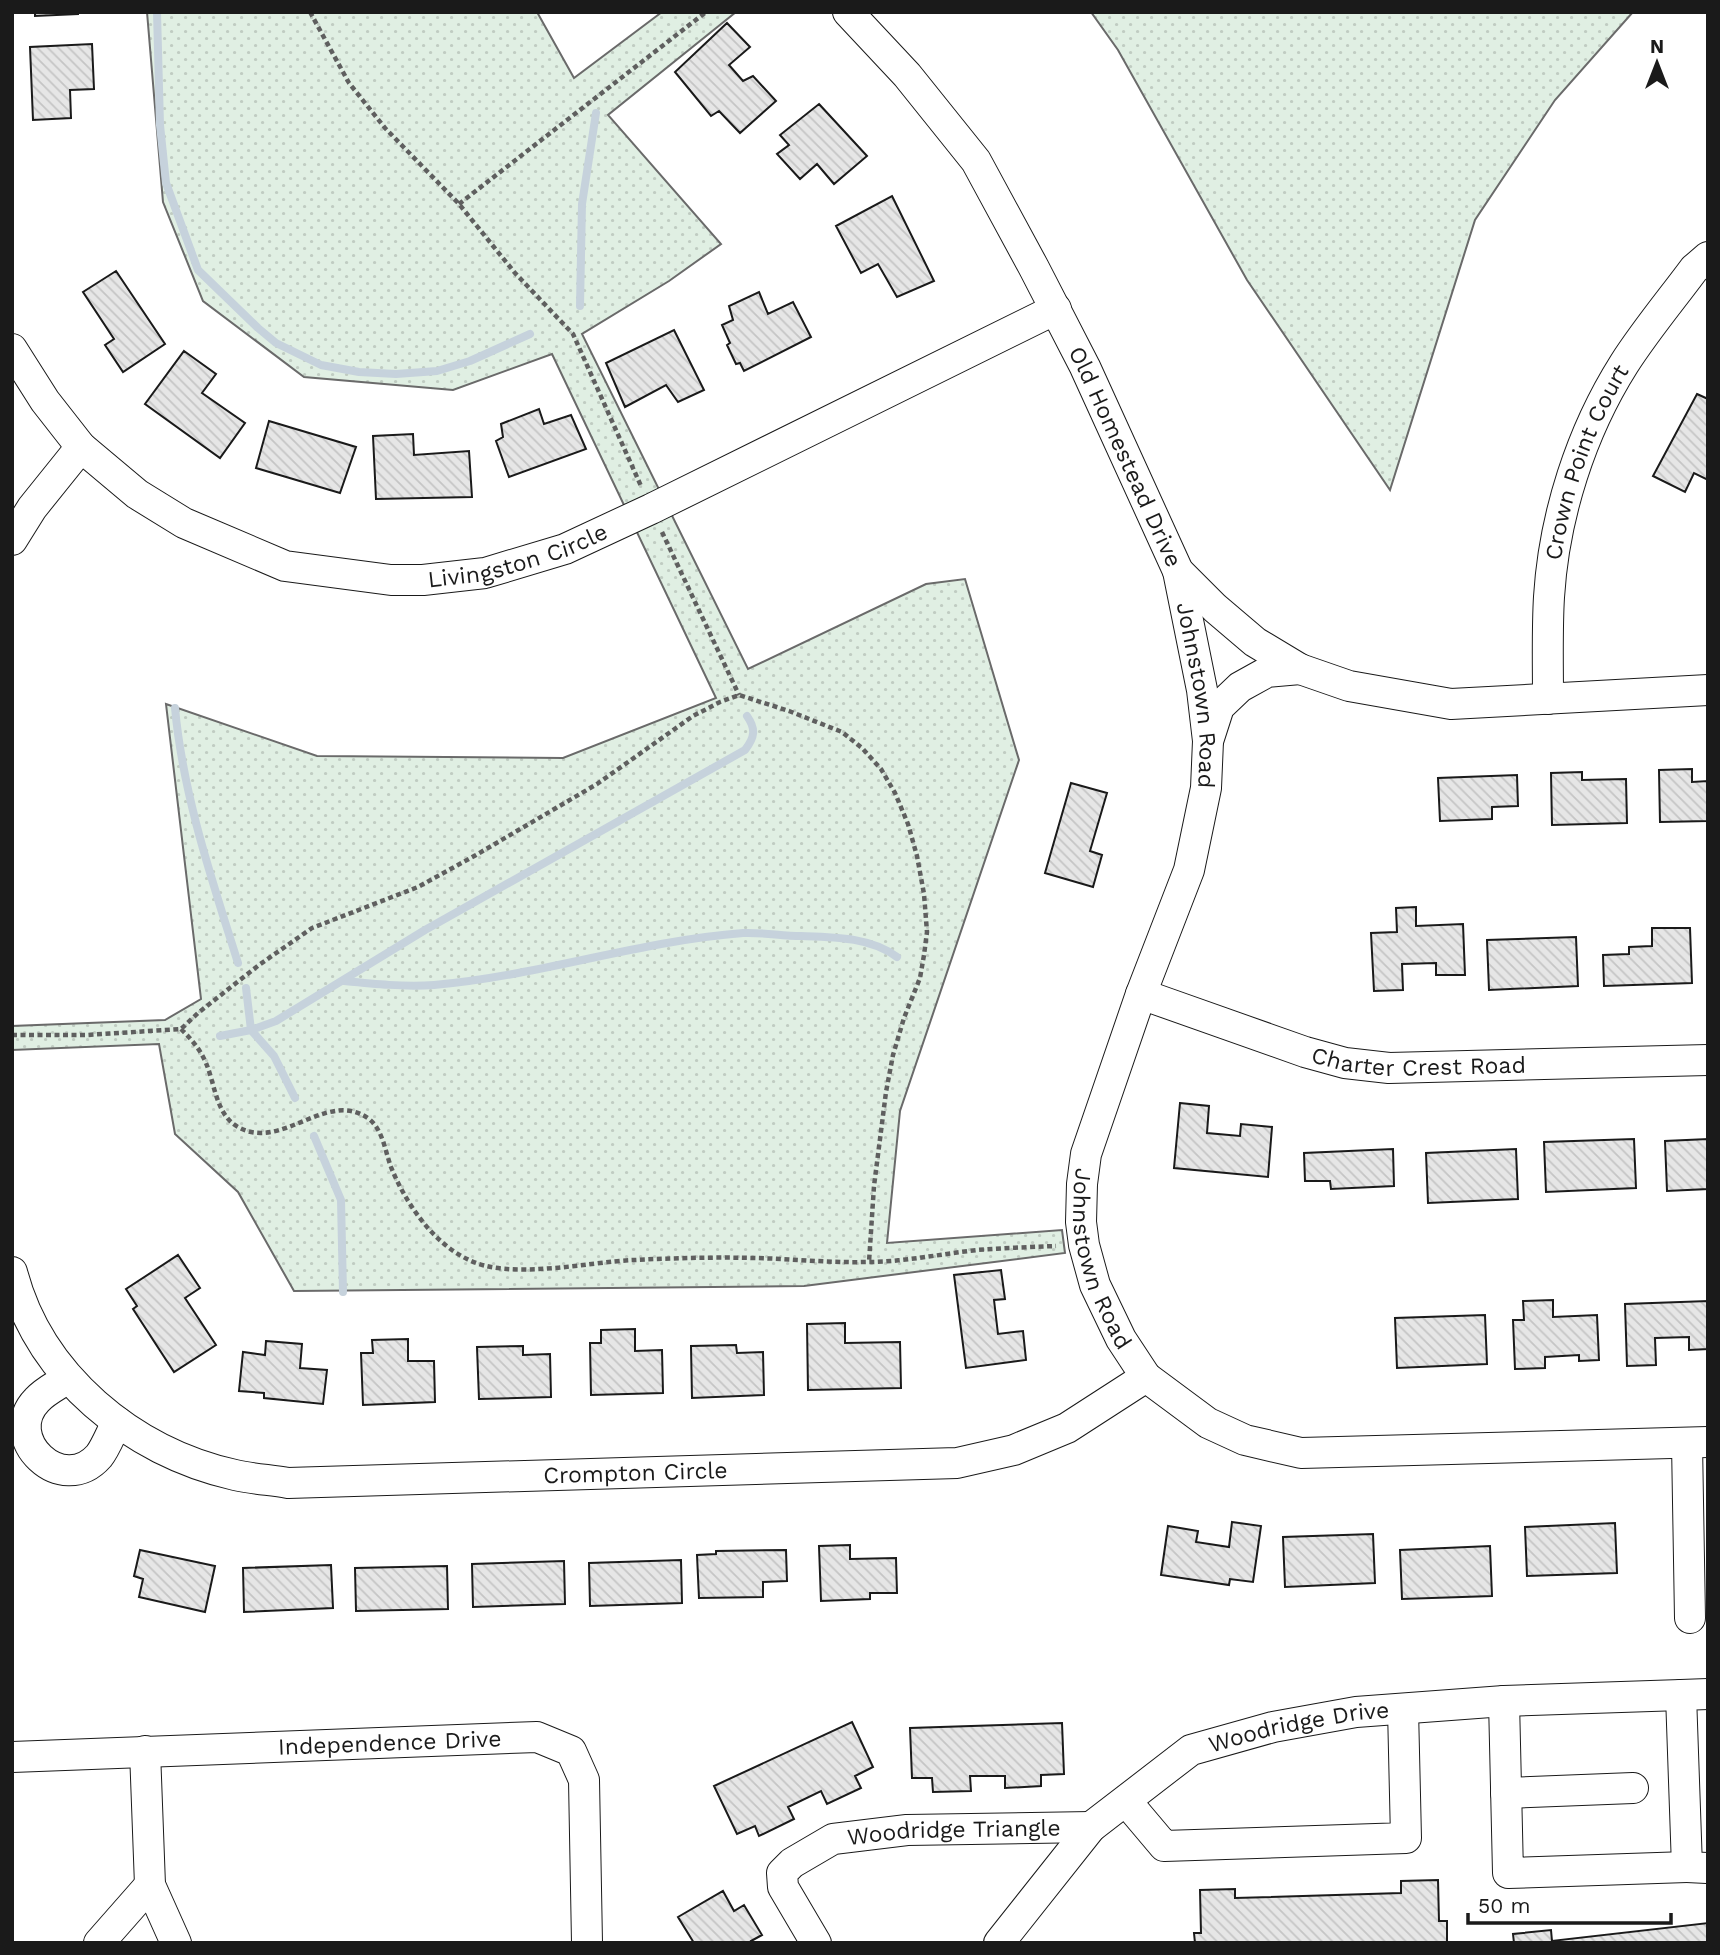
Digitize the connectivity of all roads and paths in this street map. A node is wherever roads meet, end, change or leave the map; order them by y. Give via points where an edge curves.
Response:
1 (310, 12) edge
2 (706, 12) edge
3 (848, 12) edge
4 (459, 204) junction
5 (1708, 257) edge
6 (1056, 309) junction
7 (12, 349) edge
8 (81, 447) junction
9 (651, 509) junction
10 (12, 540) edge
11 (1178, 571) junction
12 (1300, 669) junction
13 (1708, 690) edge
14 (739, 695) junction
15 (1548, 699) junction
16 (1208, 741) junction
17 (1142, 994) junction
18 (181, 1029) junction
19 (12, 1035) edge
20 (1708, 1060) edge
21 (1084, 1245) junction
22 (869, 1262) junction
23 (12, 1272) edge
24 (1146, 1377) junction
25 (68, 1378) junction
26 (117, 1422) junction
27 (1697, 1442) edge
28 (1690, 1618) dead end
29 (1695, 1694) edge
30 (1504, 1702) junction
31 (1403, 1709) junction
32 (145, 1751) junction
33 (12, 1757) edge
34 (1633, 1788) dead end
35 (1506, 1793) junction
36 (1126, 1801) junction
37 (1091, 1827) junction
38 (1698, 1867) edge
39 (150, 1885) junction
40 (1000, 1942) edge
41 (99, 1943) edge
42 (176, 1943) edge
43 (587, 1943) edge
44 (817, 1943) edge

1 - 4 path via 349,83 397,143
2 - 4 path
3 - 6 street, Old Homestead Drive via 907,75 976,161
4 - 9 path via 573,334
5 - 15 street, Crown Point Court via 1694,269 1624,363 1598,411 1567,493 1549,595
6 - 9 street, Livingston Circle
6 - 11 street, Old Homestead Drive
7 - 8 street, Livingston Circle
8 - 9 street, Livingston Circle via 137,494 184,523 285,566 391,580 453,578 512,566 565,549
8 - 10 street
9 - 14 path
11 - 12 street, Old Homestead Drive via 1255,642
11 - 16 street, Johnstown Road
12 - 15 street, Old Homestead Drive via 1349,686 1451,704
12 - 16 street via 1267,672 1240,687 1219,707
13 - 15 street, Old Homestead Drive
14 - 18 path via 693,716 597,784 418,887 312,928
14 - 22 path via 842,732 862,748 895,793 917,856 927,932 920,978 888,1080
16 - 17 street, Johnstown Road via 1206,788 1189,870
17 - 20 street, Charter Crest Road via 1345,1063 1389,1068
17 - 21 street, Johnstown Road via 1086,1154 1081,1222
18 - 19 path
18 - 22 path via 196,1044 226,1116 237,1126 268,1134 342,1111 370,1120 414,1209 445,1244 479,1265 516,1269 740,1258
21 - 22 path
21 - 24 street, Johnstown Road via 1095,1285
23 - 25 street, Crompton Circle via 41,1340
24 - 26 street, Crompton Circle via 1067,1428 1014,1450 957,1463 288,1483 234,1475 184,1458 150,1444
24 - 27 street, Johnstown Road via 1208,1423 1245,1440 1301,1452
25 - 26 street, Crompton Circle
25 - 26 street via 35,1401 27,1415 27,1439 40,1460 54,1468 86,1466 99,1456
27 - 28 street
29 - 30 street, Woodridge Drive
29 - 38 street
30 - 31 street, Woodridge Drive
30 - 35 street
31 - 36 street, Woodridge Drive via 1273,1727 1191,1750
31 - 36 street via 1406,1838 1164,1846
32 - 33 street, Independence Drive
32 - 39 street
32 - 43 street, Independence Drive via 537,1737 571,1751 584,1780
34 - 35 street
35 - 38 street via 1508,1873
36 - 37 street, Woodridge Drive
37 - 40 street, Woodridge Drive
37 - 44 street, Woodridge Triangle via 907,1830 834,1839 782,1873 783,1887
39 - 41 street
39 - 42 street

